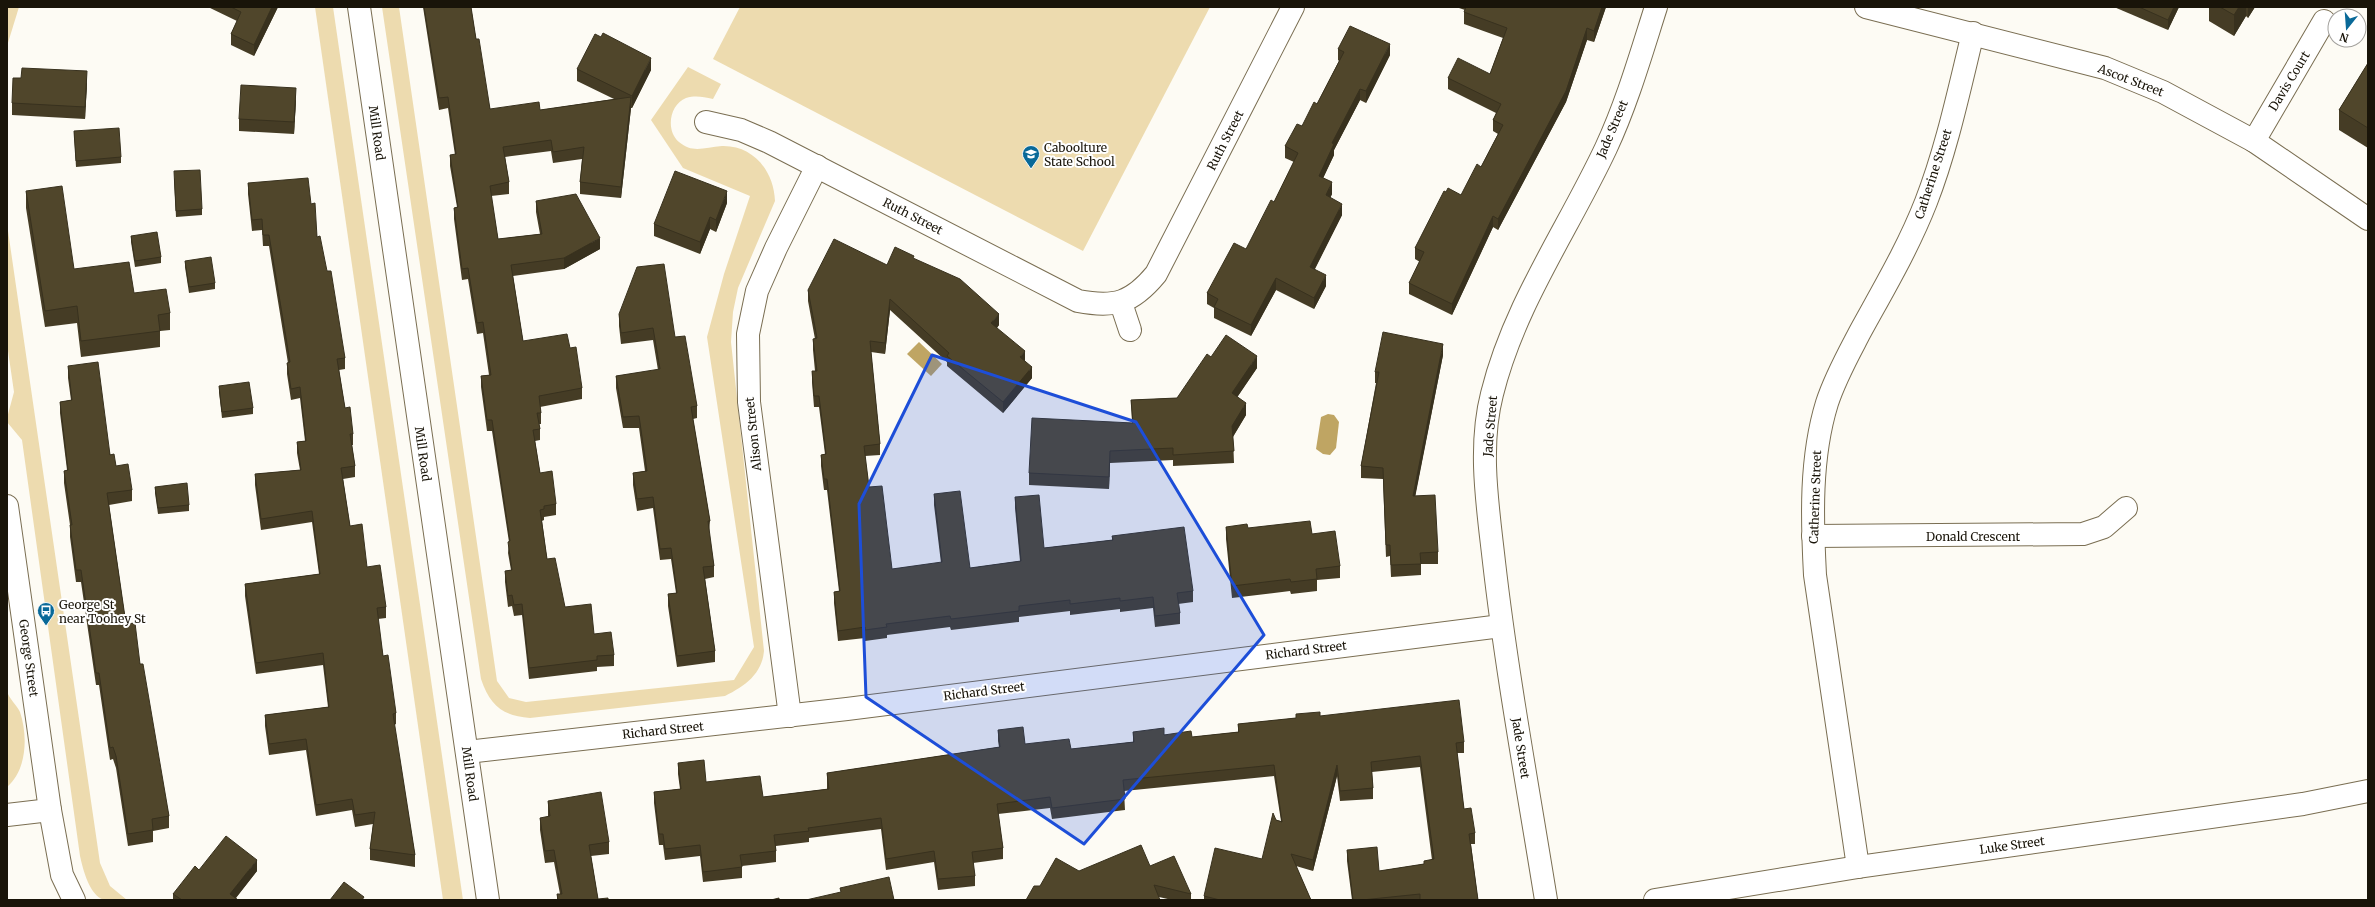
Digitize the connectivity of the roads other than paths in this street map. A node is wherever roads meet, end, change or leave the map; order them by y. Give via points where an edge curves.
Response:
1 (359, 7) edge
2 (1293, 7) edge
3 (1656, 7) edge
4 (1866, 7) edge
5 (2324, 22) dead end
6 (1973, 33) junction
7 (706, 122) dead end
8 (2254, 141) junction
9 (817, 166) junction
10 (2368, 219) edge
11 (1121, 303) junction
12 (1130, 330) dead end
13 (7, 506) edge
14 (2126, 508) dead end
15 (1812, 536) junction
16 (1502, 626) junction
17 (790, 716) junction
18 (467, 752) junction
19 (2367, 796) edge
20 (50, 810) junction
21 (7, 815) edge
22 (1858, 867) junction
23 (74, 900) edge
24 (488, 900) edge
25 (1546, 900) edge
26 (1655, 900) edge

1 - 18 street, Mill Road
2 - 11 street, Ruth Street via 1156,274 1142,290
3 - 16 street, Jade Street via 1606,148 1528,295 1504,352 1491,397 1486,445 1488,503
4 - 6 street, Ascot Street
5 - 8 street, Davis Court
6 - 8 street, Ascot Street via 2105,68 2163,92
6 - 15 street, Catherine Street via 1942,154 1926,202 1905,249 1842,368 1827,404 1817,446
7 - 9 street, Ruth Street via 741,130
8 - 10 street, Ascot Street
9 - 11 street, Ruth Street via 1078,301 1100,305
9 - 17 street, Alison Street via 757,291 748,334 749,402
11 - 12 street
13 - 20 street, George Street
14 - 15 street, Donald Crescent via 2104,527 2083,534
15 - 22 street, Catherine Street via 1814,575
16 - 17 street, Richard Street
16 - 25 street, Jade Street
17 - 18 street, Richard Street
18 - 24 street, Mill Road
19 - 22 street, Luke Street
20 - 21 street
20 - 23 street, George Street via 62,875
22 - 26 street, Luke Street

